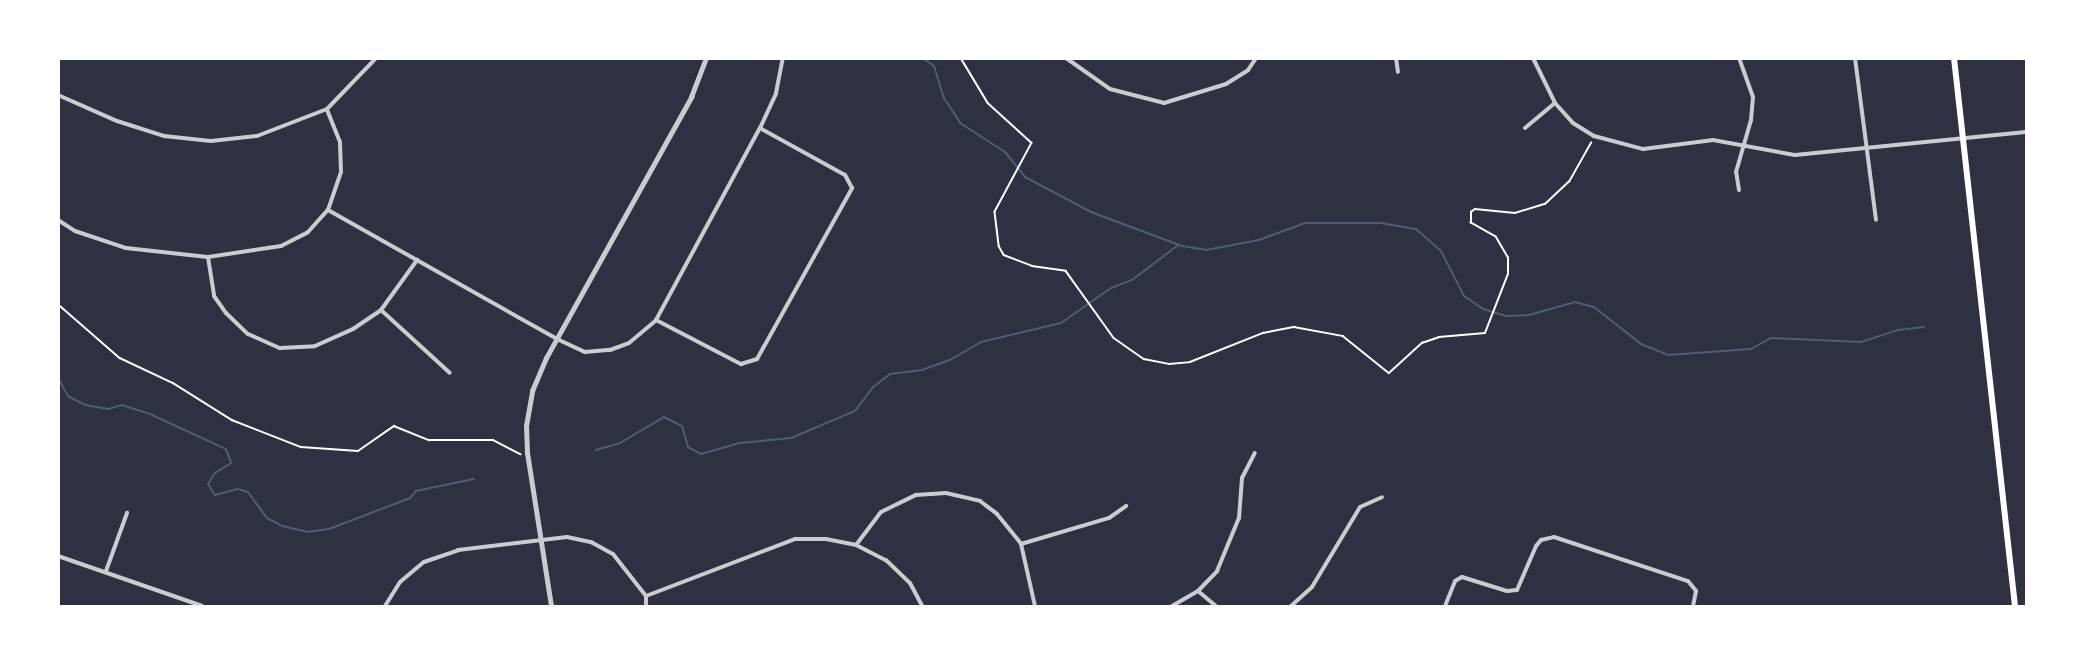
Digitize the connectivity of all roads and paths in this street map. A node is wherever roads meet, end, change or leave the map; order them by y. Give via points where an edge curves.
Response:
1 (376, 58) edge
2 (706, 58) edge
3 (783, 58) edge
4 (961, 58) edge
5 (1066, 58) edge
6 (1256, 58) edge
7 (1396, 58) edge
8 (1533, 58) edge
9 (1739, 58) edge
10 (1855, 58) edge
11 (1954, 58) edge
12 (1398, 72) dead end
13 (58, 95) edge
14 (1555, 103) junction
15 (327, 109) junction
16 (760, 128) junction
17 (1525, 128) dead end
18 (2026, 132) edge
19 (1594, 136) junction
20 (1962, 138) junction
21 (1744, 146) junction
22 (1865, 149) junction
23 (1738, 190) dead end
24 (328, 210) junction
25 (58, 220) edge
26 (1876, 220) dead end
27 (208, 257) junction
28 (417, 260) junction
29 (58, 304) edge
30 (381, 310) junction
31 (656, 320) junction
32 (557, 339) junction
33 (450, 373) dead end
34 (527, 453) junction
35 (1255, 453) dead end
36 (1382, 497) dead end
37 (1126, 506) dead end
38 (127, 513) dead end
39 (540, 539) junction
40 (1021, 544) junction
41 (856, 545) junction
42 (58, 556) edge
43 (106, 571) junction
44 (1198, 591) junction
45 (646, 596) junction
46 (202, 606) edge
47 (385, 606) edge
48 (551, 606) edge
49 (646, 606) edge
50 (922, 606) edge
51 (1035, 606) edge
52 (1172, 606) edge
53 (1216, 606) edge
54 (1291, 606) edge
55 (1445, 606) edge
56 (1693, 606) edge
57 (2015, 606) edge

1 - 15 street
2 - 32 street via 691,97
3 - 16 street via 776,93
4 - 19 path via 988,103 1029,138 1030,149 993,219 1004,255 1032,266 1066,271 1114,338 1133,353 1157,362 1190,362 1263,333 1294,327 1342,336 1389,373 1422,343 1448,335 1479,335 1491,322 1508,274 1508,258 1496,237 1471,223 1471,212 1475,209 1515,213 1545,204 1569,182
5 - 6 street via 1110,89 1164,103 1226,84 1248,70
7 - 12 street
8 - 14 street
9 - 21 street via 1753,98
10 - 22 street
11 - 20 main road
13 - 15 street via 164,136 211,141 257,136
14 - 17 street
14 - 19 street via 1573,123
15 - 24 street via 343,159
16 - 31 street
16 - 31 street via 845,175 852,188 847,198 757,359 741,364
18 - 20 street
19 - 21 street via 1643,149 1713,140
20 - 22 street
20 - 57 main road
21 - 22 street via 1795,155
21 - 23 street via 1736,172
22 - 26 street
24 - 27 street via 308,232 281,246
24 - 28 street
25 - 27 street via 75,231 126,248
27 - 30 street via 214,296 226,313 248,334 280,348 315,346 353,329
28 - 30 street
28 - 32 street
29 - 34 path via 120,358 172,383 232,420 301,447 358,452 394,426 423,439 493,440 519,454
30 - 33 street
31 - 32 street via 630,343 610,350 585,352
32 - 34 street via 532,391 526,426
34 - 39 street
35 - 44 street via 1242,478 1239,518 1230,548 1217,571
36 - 54 street via 1360,507 1312,587
37 - 40 street via 1109,518
38 - 43 street
39 - 45 street via 567,537 605,550 628,568
39 - 47 street via 458,550 424,562 399,582
39 - 48 street
40 - 41 street via 997,514 980,501 946,493 916,495 881,513
40 - 51 street
41 - 45 street via 826,539 795,539
41 - 50 street via 886,560 910,583
42 - 43 street
43 - 46 street
44 - 52 street
44 - 53 street
45 - 49 street
55 - 56 street via 1451,588 1462,577 1507,591 1517,590 1536,546 1541,540 1554,537 1688,581 1696,591

